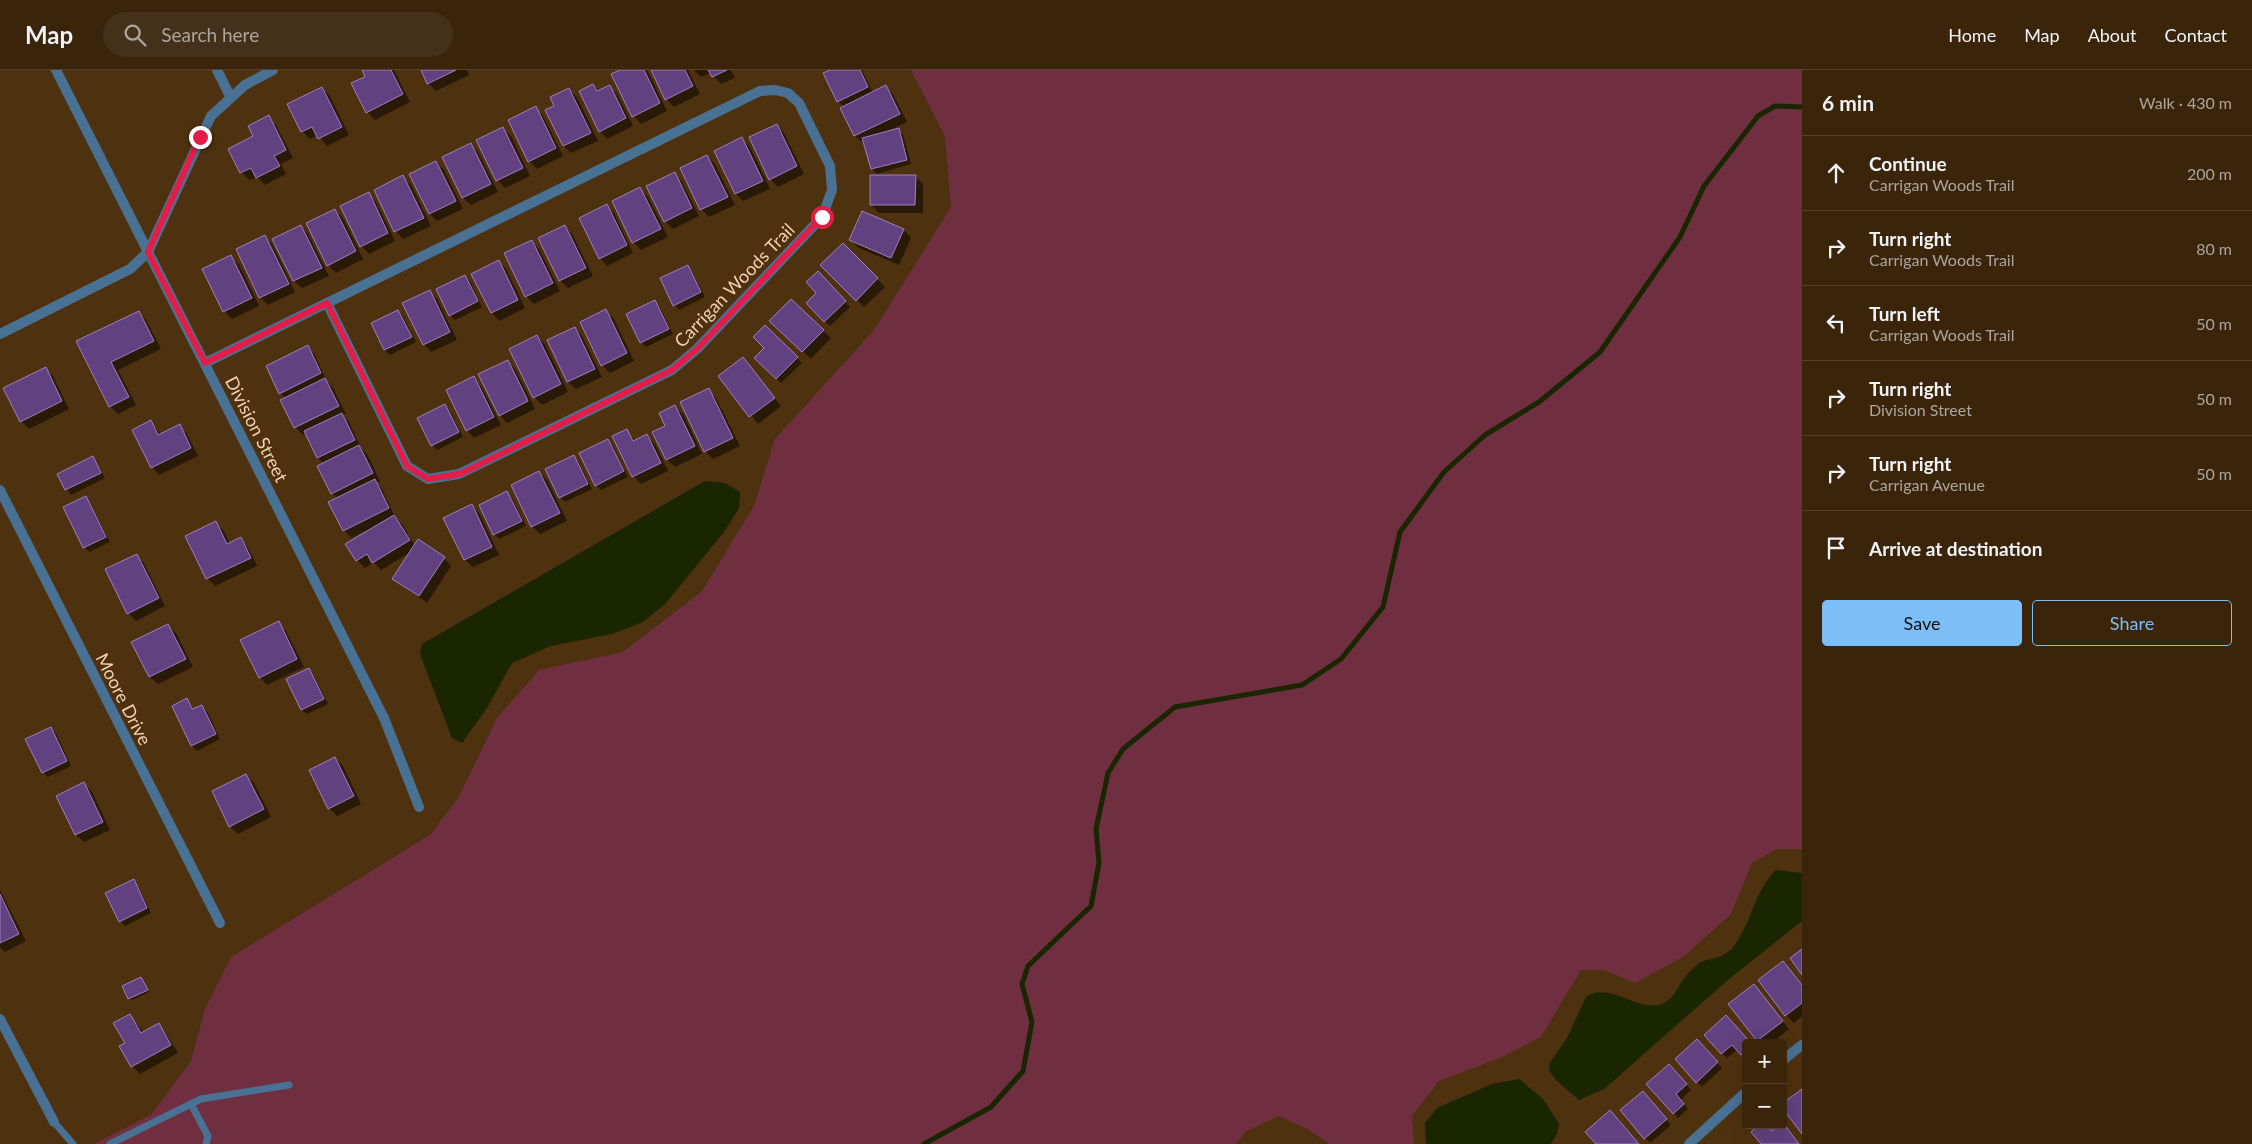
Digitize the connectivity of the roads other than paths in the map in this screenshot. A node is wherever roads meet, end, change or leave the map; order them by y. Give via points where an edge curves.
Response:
1 (56, 70) edge
2 (217, 70) edge
3 (273, 70) edge
4 (230, 96) junction
5 (148, 252) junction
6 (327, 303) junction
7 (0, 334) edge
8 (205, 363) junction
9 (0, 490) edge
10 (419, 807) dead end
11 (220, 923) dead end
12 (0, 1019) edge
13 (1802, 1046) edge
14 (1787, 1057) edge
15 (289, 1085) dead end
16 (1742, 1096) edge
17 (191, 1104) junction
18 (54, 1122) joint
19 (73, 1144) edge
20 (110, 1144) edge
21 (206, 1144) edge
22 (1688, 1144) edge

1 - 5 street, Division Street
2 - 4 street
3 - 4 street
4 - 5 street via 211,116
5 - 7 street via 130,269
5 - 8 street, Division Street
6 - 6 street, Carrigan Woods Trail via 760,91 788,93 799,103 830,166 832,190 822,217 697,349 672,370 460,474 428,479 407,466
6 - 8 street, Carrigan Woods Trail
8 - 10 street, Division Street via 384,718
9 - 11 street, Moore Drive
12 - 18 street
13 - 14 street
15 - 17 lane via 201,1099
16 - 22 street
17 - 20 lane
17 - 21 lane via 208,1136
18 - 19 lane

